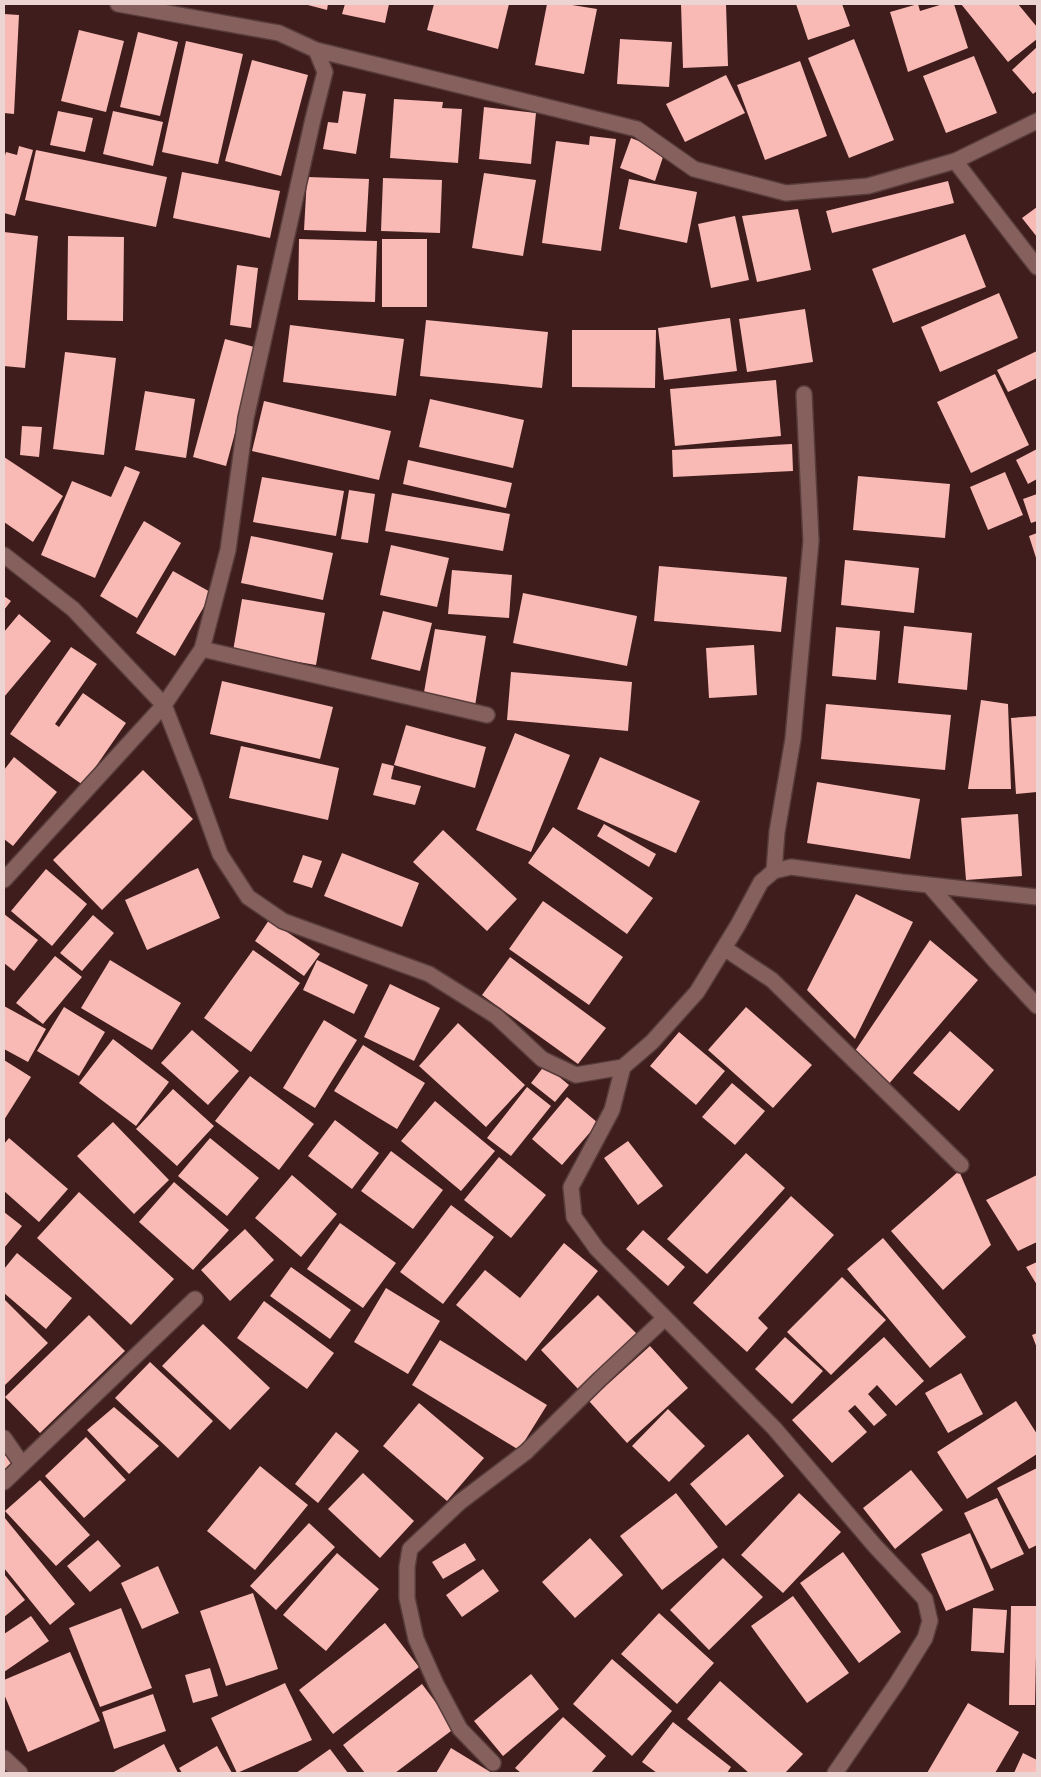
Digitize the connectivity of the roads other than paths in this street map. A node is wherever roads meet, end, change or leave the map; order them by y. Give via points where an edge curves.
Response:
1 (118, 4) edge
2 (173, 8) edge
3 (316, 50) junction
4 (1037, 121) edge
5 (955, 161) junction
6 (1037, 267) edge
7 (804, 394) dead end
8 (4, 555) edge
9 (202, 649) junction
10 (164, 705) junction
11 (487, 715) dead end
12 (774, 872) junction
13 (4, 880) edge
14 (929, 886) junction
15 (1037, 897) edge
16 (724, 948) junction
17 (1037, 1006) edge
18 (624, 1067) junction
19 (961, 1165) dead end
20 (195, 1299) dead end
21 (665, 1318) junction
22 (4, 1438) edge
23 (22, 1464) junction
24 (4, 1482) edge
25 (4, 1758) edge
26 (493, 1763) dead end
27 (20, 1773) edge
28 (835, 1773) edge

1 - 2 street
2 - 3 street via 279,33
3 - 5 street via 637,129 694,169 786,193 868,186
3 - 9 street via 325,72 246,418 228,550
4 - 5 street
5 - 6 street
7 - 12 street via 810,541 793,739 777,832
8 - 10 street via 73,610
9 - 10 street
9 - 11 street
10 - 13 street
10 - 18 street via 220,854 248,897 284,921 429,974 496,1016 542,1058 576,1075
12 - 14 street via 791,867
12 - 16 street via 761,882
14 - 15 street
14 - 17 street
16 - 18 street via 697,992 652,1042
16 - 19 street via 772,980
18 - 21 street via 612,1110 571,1187 574,1217 597,1249
20 - 23 street
21 - 26 street via 526,1452 460,1502 410,1550 406,1567 407,1598 416,1639 460,1729
21 - 28 street via 774,1428 925,1599 930,1621 925,1638
22 - 23 street
23 - 24 street
25 - 27 street

